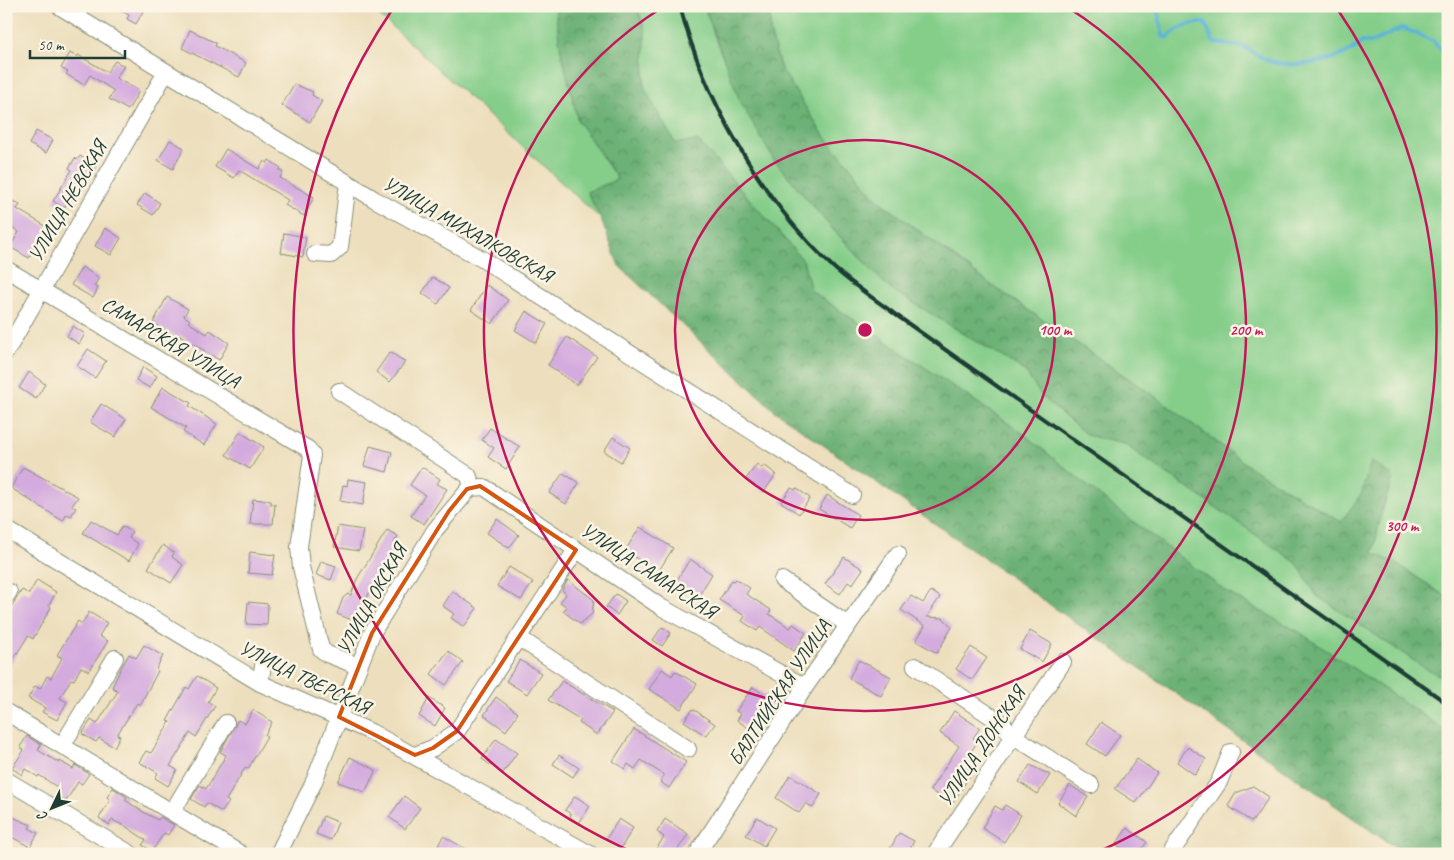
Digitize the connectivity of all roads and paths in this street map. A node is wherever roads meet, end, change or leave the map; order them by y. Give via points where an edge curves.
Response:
1 (59, 6) edge
2 (166, 72) junction
3 (348, 183) junction
4 (315, 254) dead end
5 (6, 269) edge
6 (40, 290) junction
7 (6, 352) edge
8 (339, 391) dead end
9 (473, 487) junction
10 (852, 495) dead end
11 (6, 529) edge
12 (576, 550) junction
13 (898, 554) dead end
14 (782, 580) dead end
15 (848, 626) junction
16 (519, 638) junction
17 (115, 658) dead end
18 (264, 660) dead end
19 (1063, 662) dead end
20 (358, 666) junction
21 (915, 666) dead end
22 (260, 683) junction
23 (805, 686) junction
24 (6, 712) edge
25 (339, 717) junction
26 (226, 723) dead end
27 (1012, 735) junction
28 (62, 746) junction
29 (688, 749) dead end
30 (1231, 752) dead end
31 (415, 755) junction
32 (6, 780) edge
33 (1091, 785) dead end
34 (172, 812) junction
35 (131, 854) edge
36 (241, 854) edge
37 (278, 854) edge
38 (590, 854) edge
39 (697, 854) edge
40 (935, 854) edge
41 (1170, 854) edge

1 - 2 street, УЛИЦА МИХАЛКОВСКАЯ
2 - 3 street, УЛИЦА МИХАЛКОВСКАЯ
2 - 6 street, УЛИЦА НЕВСКАЯ
3 - 4 street via 340,247 331,255
3 - 10 street, УЛИЦА МИХАЛКОВСКАЯ via 482,259
5 - 6 street, САМАРСКАЯ УЛИЦА
6 - 7 street, УЛИЦА НЕВСКАЯ
6 - 20 street, САМАРСКАЯ УЛИЦА via 299,442 312,455 299,547 301,567 321,649
8 - 9 street via 468,475
9 - 12 street, УЛИЦА САМАРСКАЯ via 484,487
9 - 20 street, УЛИЦА ОКСКАЯ via 465,491 435,530 372,633
11 - 22 street, УЛИЦА ТВЕРСКАЯ
12 - 16 street
12 - 23 street, УЛИЦА САМАРСКАЯ via 691,625
13 - 15 street, БАЛТИЙСКАЯ УЛИЦА
14 - 15 street
15 - 23 street, БАЛТИЙСКАЯ УЛИЦА
16 - 29 street
16 - 31 street via 457,731 433,748
17 - 28 street
18 - 22 street
19 - 27 street, УЛИЦА ДОНСКАЯ
20 - 25 street, УЛИЦА ОКСКАЯ
21 - 27 street via 1003,724
22 - 25 street, УЛИЦА ТВЕРСКАЯ
23 - 39 street, БАЛТИЙСКАЯ УЛИЦА
24 - 28 street
25 - 31 street, УЛИЦА ТВЕРСКАЯ
25 - 37 street, УЛИЦА ОКСКАЯ via 313,784
26 - 34 street
27 - 33 street
27 - 40 street, УЛИЦА ДОНСКАЯ
28 - 34 street
30 - 41 street via 1219,782
31 - 38 street, УЛИЦА ТВЕРСКАЯ
32 - 35 street
34 - 36 street

